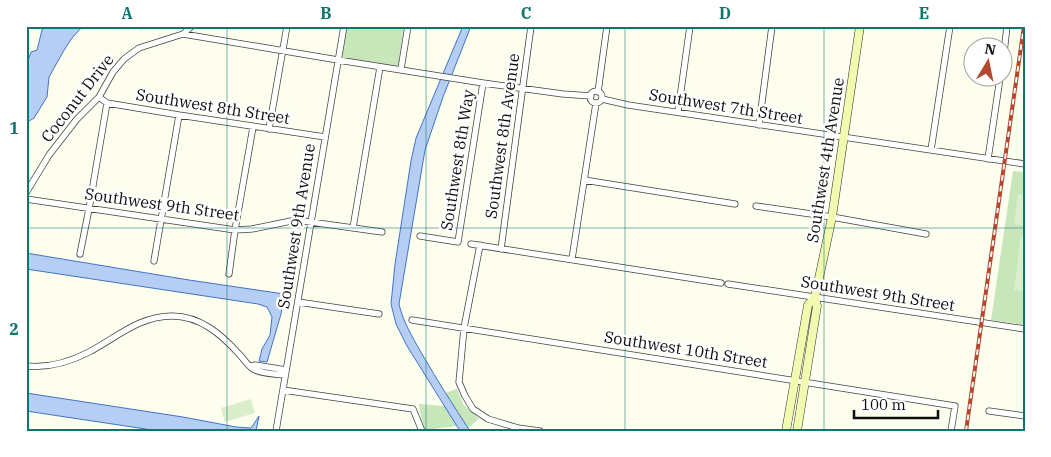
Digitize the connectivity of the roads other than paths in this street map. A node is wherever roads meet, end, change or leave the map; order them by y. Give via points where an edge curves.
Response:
1 (192, 26) edge
2 (287, 26) edge
3 (344, 26) edge
4 (408, 26) edge
5 (531, 26) edge
6 (607, 26) edge
7 (690, 26) edge
8 (772, 26) edge
9 (860, 26) edge
10 (950, 26) edge
11 (183, 34) junction
12 (282, 50) junction
13 (338, 60) junction
14 (380, 67) junction
15 (401, 69) junction
16 (483, 82) junction
17 (522, 87) junction
18 (999, 88) edge
19 (598, 92) junction
20 (591, 96) junction
21 (99, 97) junction
22 (602, 98) junction
23 (107, 103) junction
24 (596, 103) junction
25 (678, 112) junction
26 (179, 115) junction
27 (759, 124) junction
28 (253, 127) junction
29 (269, 129) junction
30 (325, 137) junction
31 (844, 138) junction
32 (931, 150) junction
33 (988, 159) junction
34 (1025, 164) edge
35 (584, 180) junction
36 (26, 193) edge
37 (26, 199) edge
38 (734, 204) dead end
39 (756, 206) dead end
40 (89, 208) junction
41 (832, 217) junction
42 (162, 220) junction
43 (311, 222) junction
44 (353, 228) junction
45 (235, 230) junction
46 (382, 232) dead end
47 (926, 234) dead end
48 (420, 236) dead end
49 (471, 244) dead end
50 (480, 246) junction
51 (501, 248) junction
52 (80, 254) dead end
53 (572, 259) junction
54 (154, 261) dead end
55 (229, 274) dead end
56 (815, 298) junction
57 (298, 302) junction
58 (379, 314) dead end
59 (412, 320) dead end
60 (464, 328) junction
61 (1025, 330) edge
62 (26, 366) edge
63 (286, 372) junction
64 (795, 380) junction
65 (804, 382) junction
66 (284, 390) junction
67 (989, 411) dead end
68 (1025, 416) edge
69 (510, 428) edge
70 (519, 429) edge
71 (276, 431) edge
72 (422, 431) edge
73 (540, 431) edge
74 (786, 431) edge
75 (796, 431) edge
76 (951, 431) edge

1 - 11 street, Coconut Drive
2 - 12 street
3 - 13 street, Southwest 9th Avenue
4 - 15 street
5 - 17 street, Southwest 8th Avenue
6 - 19 street
7 - 25 street
8 - 27 street
9 - 31 main road, Southwest 4th Avenue
10 - 32 street
11 - 12 street
11 - 21 street, Coconut Drive via 139,48 124,59
12 - 13 street
12 - 29 street
13 - 14 street
13 - 30 street, Southwest 9th Avenue
14 - 15 street
14 - 44 street
15 - 16 street
16 - 17 street
16 - 48 street, Southwest 8th Way via 458,242
17 - 20 street
17 - 51 street, Southwest 8th Avenue
18 - 33 street
19 - 20 street
19 - 22 street
20 - 24 street
21 - 23 street, Southwest 8th Street
21 - 36 street, Coconut Drive via 49,155
22 - 24 street
22 - 25 street, Southwest 7th Street
23 - 26 street, Southwest 8th Street
23 - 40 street
24 - 35 street
25 - 27 street, Southwest 7th Street
26 - 28 street, Southwest 8th Street
26 - 42 street
27 - 31 street, Southwest 7th Street
28 - 29 street, Southwest 8th Street
28 - 45 street
29 - 30 street, Southwest 8th Street
30 - 43 street, Southwest 9th Avenue
31 - 32 street, Southwest 7th Street
31 - 41 main road, Southwest 4th Avenue
32 - 33 street, Southwest 7th Street
33 - 34 street, Southwest 7th Street
35 - 38 street
35 - 53 street
37 - 40 street, Southwest 9th Street
39 - 41 street
40 - 42 street, Southwest 9th Street
40 - 52 street
41 - 47 street
41 - 56 main road, Southwest 4th Avenue
42 - 45 street, Southwest 9th Street
42 - 54 street
43 - 44 street, Southwest 9th Street
43 - 45 street, Southwest 9th Street via 296,220
43 - 57 street, Southwest 9th Avenue
44 - 46 street, Southwest 9th Street
45 - 55 street
49 - 50 street, Southwest 9th Street
50 - 51 street, Southwest 9th Street
50 - 60 street
51 - 53 street, Southwest 9th Street
53 - 56 street, Southwest 9th Street
56 - 61 street, Southwest 9th Street
56 - 64 main road, Southwest 4th Avenue via 808,305
56 - 65 main road, Southwest 4th Avenue via 817,306
57 - 58 street
57 - 63 street, Southwest 9th Avenue
59 - 60 street, Southwest 10th Street
60 - 64 street, Southwest 10th Street
60 - 69 street via 459,382 465,396 473,409
62 - 63 street via 51,366 71,360 146,320 174,316 215,330 250,366
63 - 66 street, Southwest 9th Avenue
64 - 65 street, Southwest 10th Street
64 - 74 main road, Southwest 4th Avenue
65 - 75 main road, Southwest 4th Avenue
65 - 76 street, Southwest 10th Street via 955,406
66 - 71 street, Southwest 9th Avenue
66 - 72 street via 413,409
67 - 68 street
69 - 70 street
70 - 73 street

